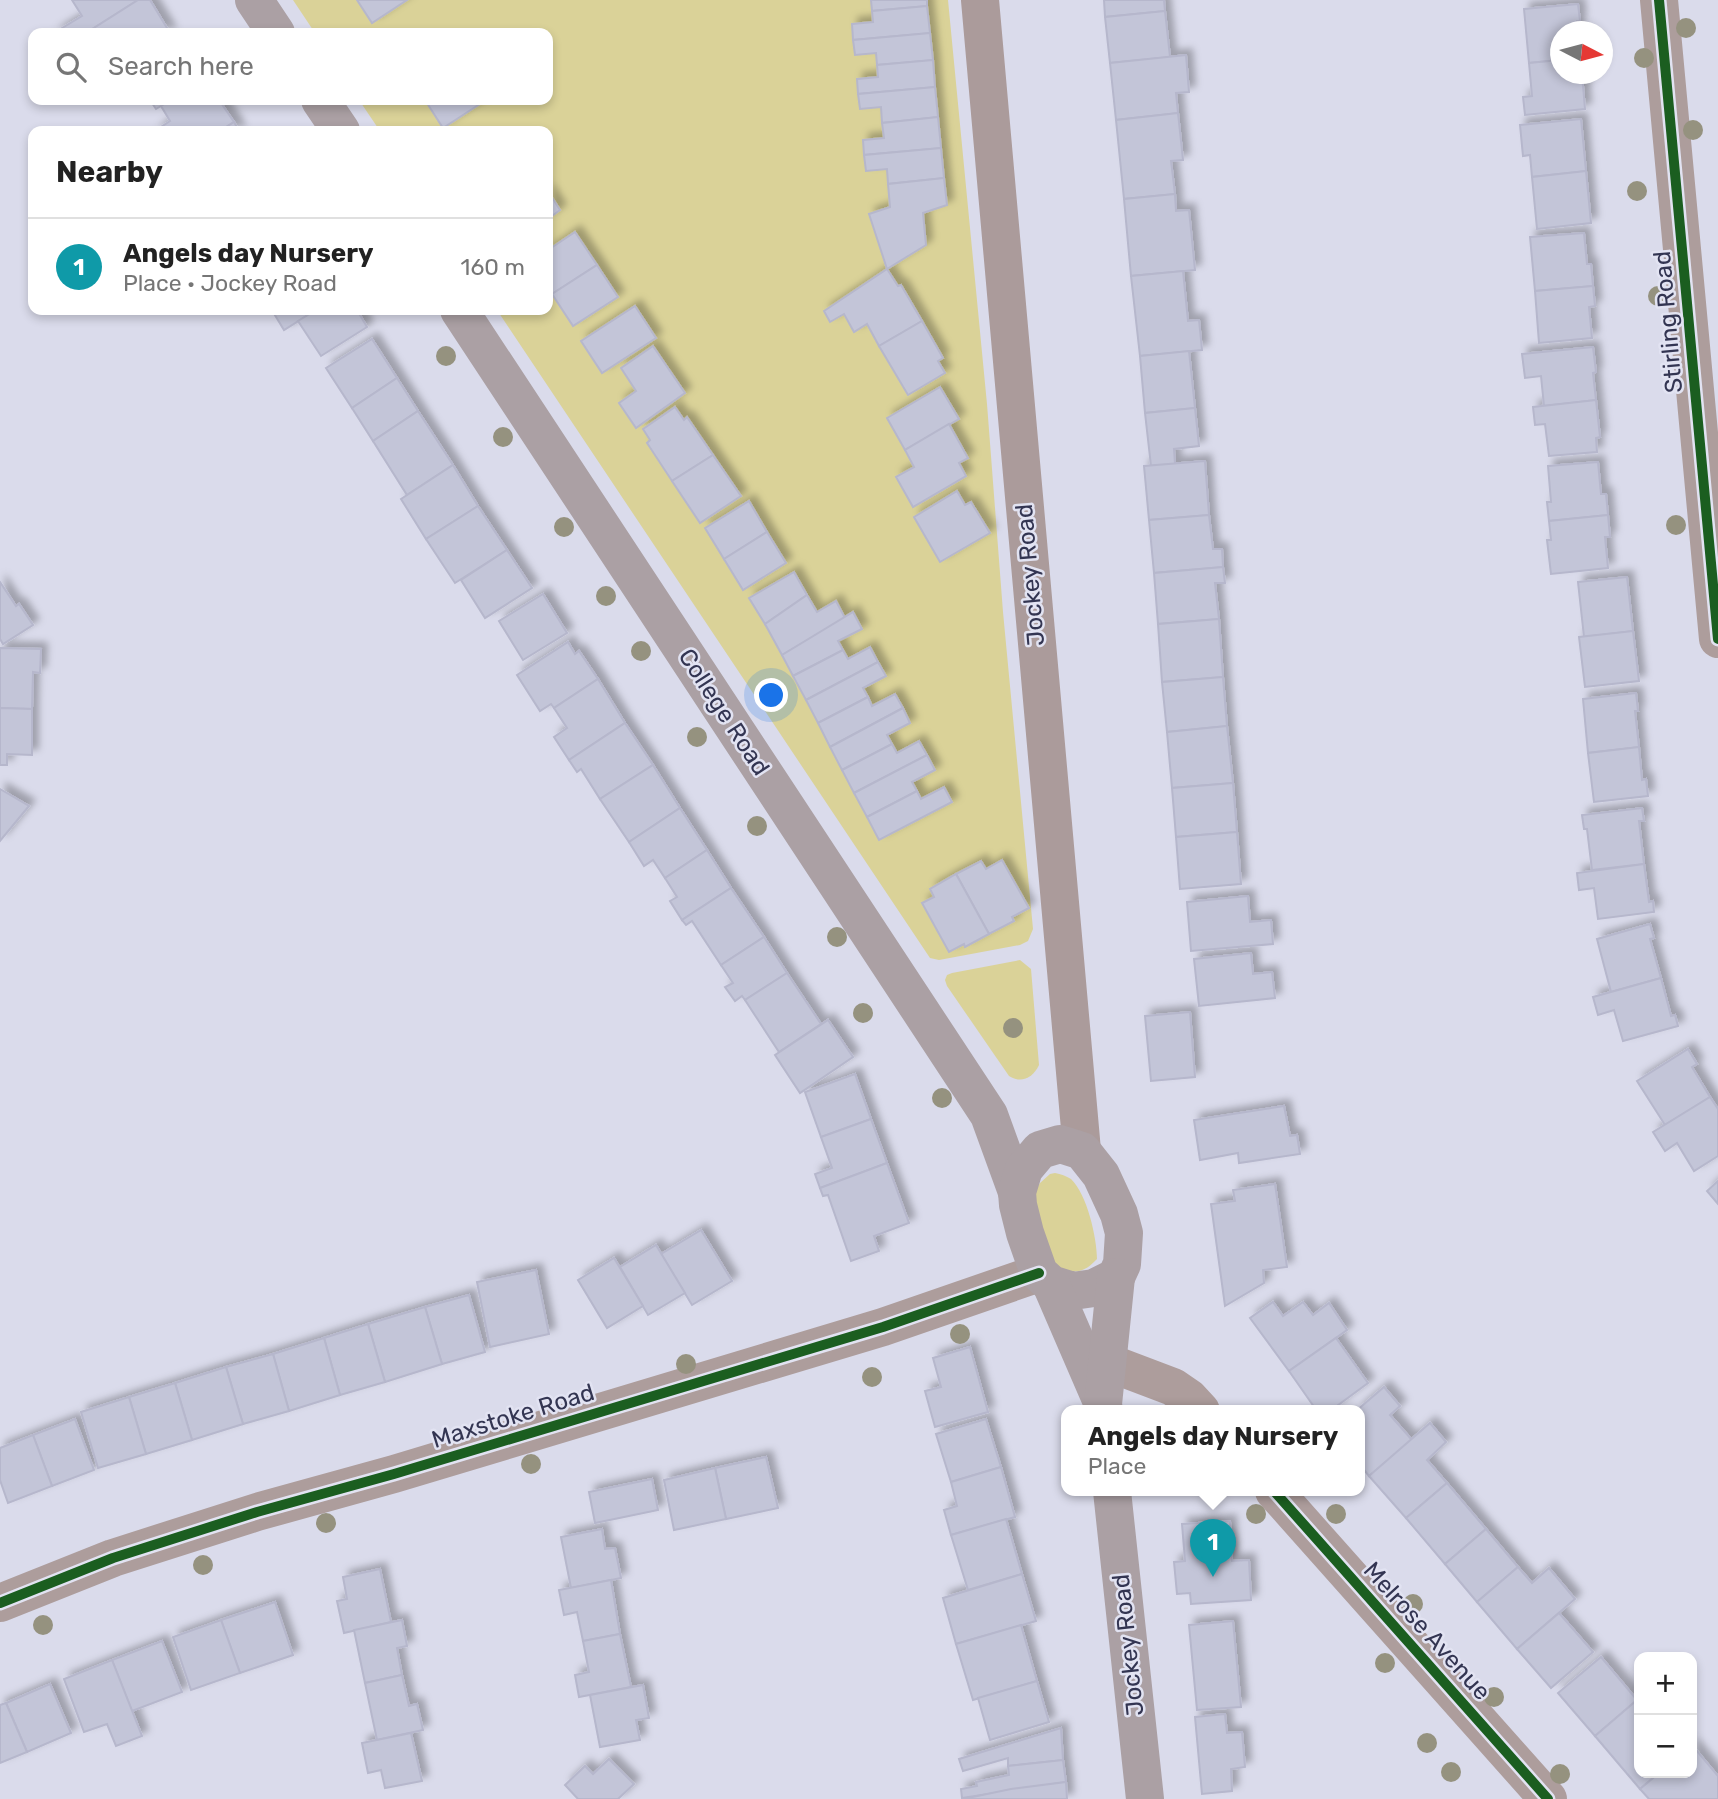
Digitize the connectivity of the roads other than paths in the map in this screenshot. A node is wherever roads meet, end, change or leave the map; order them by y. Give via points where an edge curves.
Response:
1 (254, 0) edge
2 (979, 0) edge
3 (1659, 0) edge
4 (273, 28) edge
5 (323, 105) edge
6 (338, 126) edge
7 (461, 315) edge
8 (1718, 639) edge
9 (989, 1115) junction
10 (1071, 1147) junction
11 (1017, 1192) junction
12 (1116, 1277) junction
13 (1045, 1279) junction
14 (1107, 1362) junction
15 (1102, 1405) edge
16 (1103, 1405) edge
17 (1195, 1405) edge
18 (1113, 1496) edge
19 (1278, 1496) edge
20 (0, 1603) edge
21 (1144, 1799) edge
22 (1548, 1799) edge

1 - 4 main road
2 - 10 main road, Jockey Road
3 - 8 street, Stirling Road
5 - 6 main road
7 - 9 main road, College Road
9 - 10 main road
9 - 11 main road, College Road
10 - 11 main road via 1040,1150 1024,1169
10 - 12 main road via 1101,1175 1119,1214 1124,1233 1122,1264
11 - 13 main road via 1025,1233
12 - 13 main road via 1094,1288 1073,1291
12 - 14 main road
13 - 15 main road
13 - 20 street, Maxstoke Road via 257,1511 113,1558
14 - 16 main road
14 - 17 street via 1172,1387
18 - 21 main road, Jockey Road
19 - 22 street, Melrose Avenue

